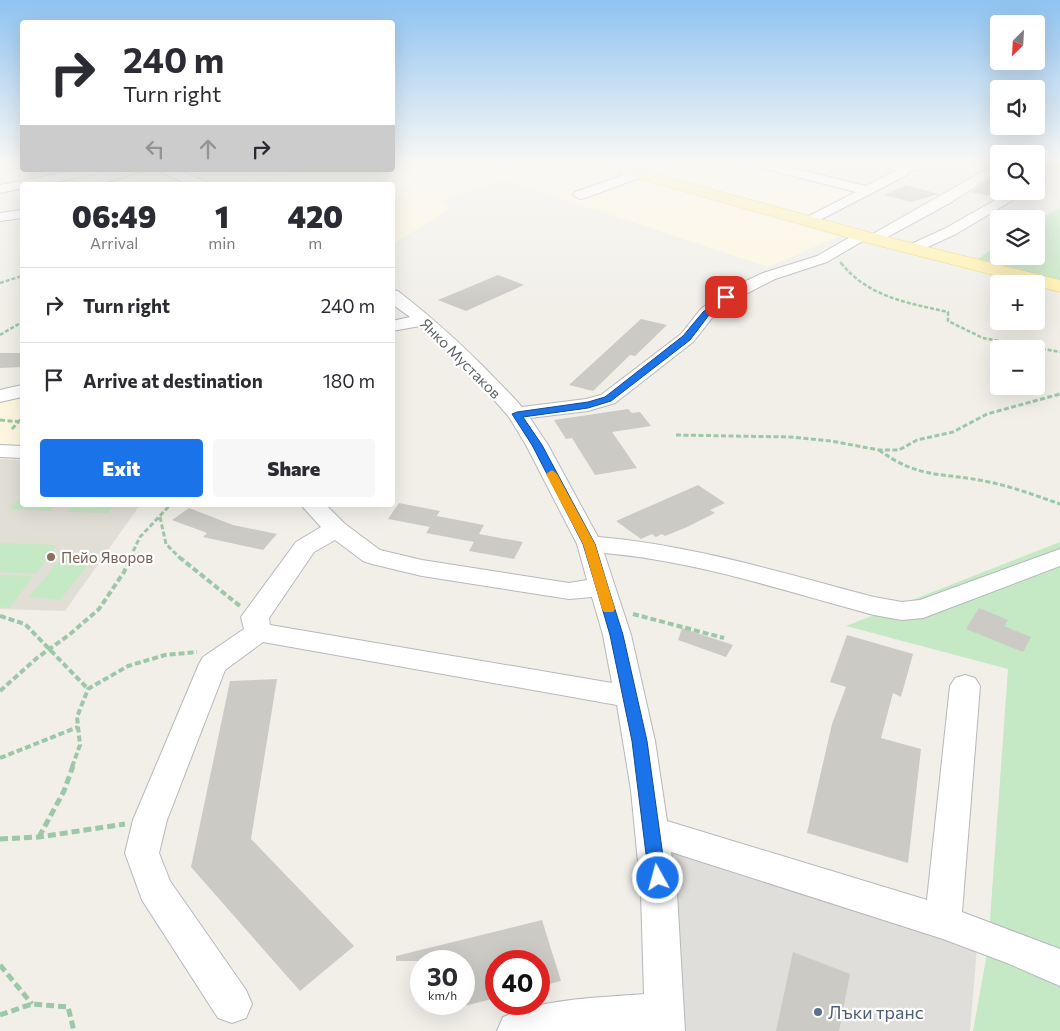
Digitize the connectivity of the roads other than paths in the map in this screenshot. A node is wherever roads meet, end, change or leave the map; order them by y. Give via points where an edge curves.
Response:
1 (769, 210) edge
2 (807, 210) edge
3 (831, 210) edge
4 (924, 210) edge
5 (987, 210) edge
6 (20, 214) edge
7 (0, 217) edge
8 (794, 217) junction
9 (810, 221) junction
10 (868, 237) junction
11 (914, 248) junction
12 (990, 277) edge
13 (1060, 286) edge
14 (1045, 294) edge
15 (395, 297) edge
16 (1060, 298) edge
17 (424, 320) junction
18 (395, 325) edge
19 (20, 391) edge
20 (0, 396) edge
21 (517, 414) junction
22 (0, 451) edge
23 (20, 452) edge
24 (315, 507) edge
25 (336, 529) junction
26 (589, 544) junction
27 (1060, 557) edge
28 (606, 600) junction
29 (249, 632) junction
30 (965, 686) dead end
31 (630, 697) junction
32 (652, 830) junction
33 (943, 922) junction
34 (1060, 968) edge
35 (232, 1004) dead end
36 (665, 1022) edge
37 (517, 1031) edge

1 - 8 main road
2 - 8 street
3 - 9 street
4 - 10 street
5 - 11 street
6 - 7 street
8 - 9 main road
9 - 10 main road
10 - 11 main road
10 - 12 main road via 872,241
10 - 21 street via 822,259 769,276 726,297 686,338 608,399 588,405
11 - 13 main road
14 - 16 main road
15 - 17 street, Янко Мустаков
17 - 18 street
17 - 21 street, Янко Мустаков via 483,375
19 - 20 street
21 - 26 street, Янко Мустаков
22 - 23 street
24 - 25 street
25 - 28 street via 372,556 422,568 569,590
25 - 29 street via 305,547
26 - 27 street via 621,546 693,559 874,606 902,610 923,609
26 - 28 street, Янко Мустаков
28 - 31 street, Янко Мустаков
29 - 31 street
29 - 35 street via 213,664 150,820 142,853 155,889
30 - 33 street
31 - 32 street, Янко Мустаков
32 - 33 street
32 - 36 street, Янко Мустаков via 659,893
33 - 34 street
36 - 37 street via 560,1021

